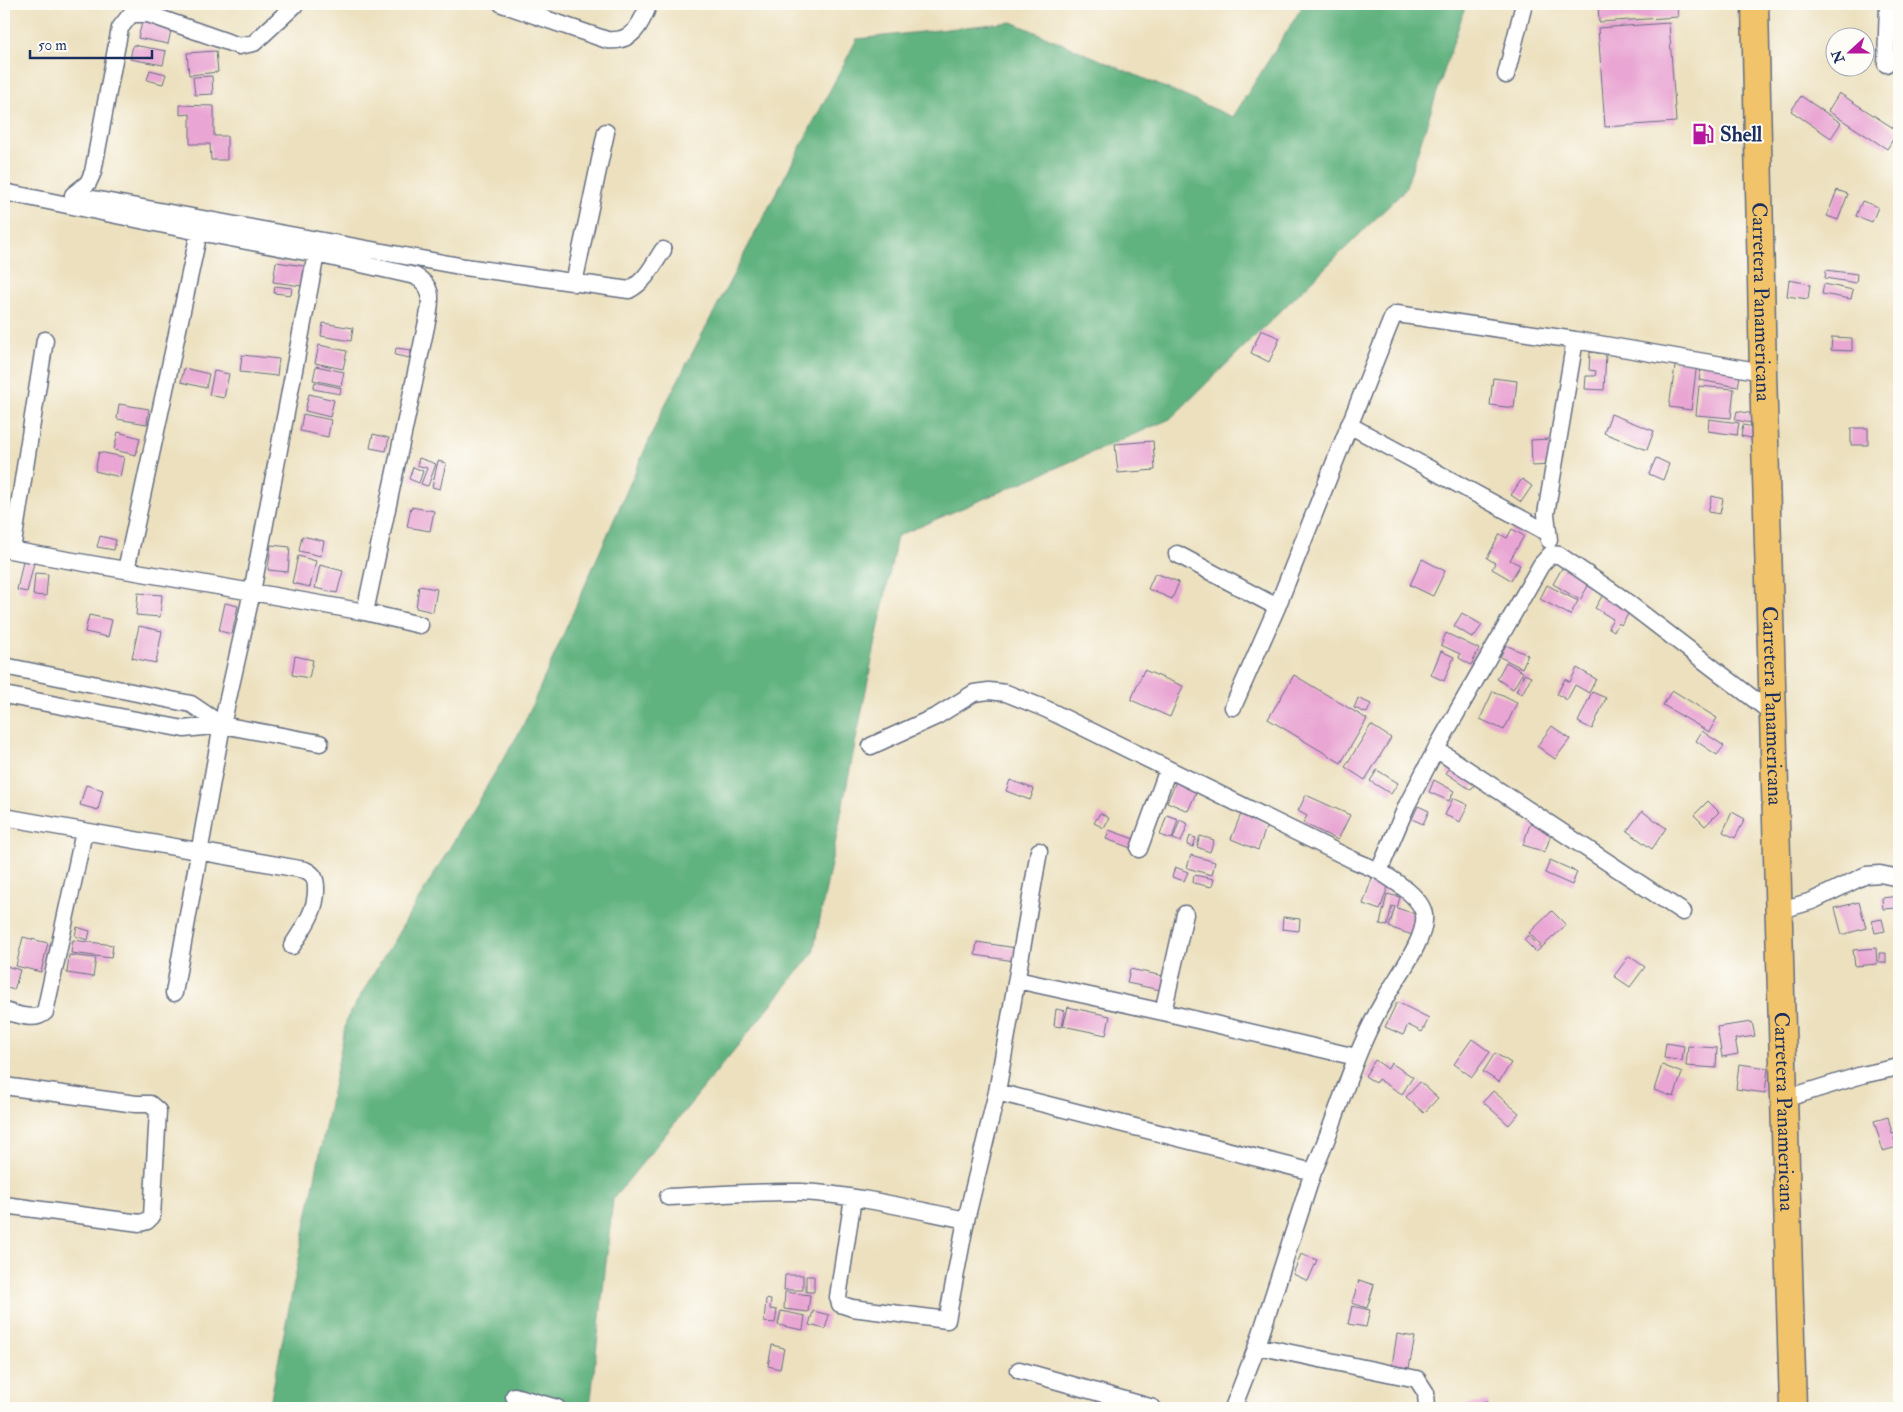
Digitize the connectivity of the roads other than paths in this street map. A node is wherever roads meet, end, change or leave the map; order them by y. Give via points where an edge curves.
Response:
1 (296, 4) edge
2 (502, 4) edge
3 (649, 4) edge
4 (1524, 4) edge
5 (1755, 4) edge
6 (1888, 4) edge
7 (1893, 34) edge
8 (1886, 64) dead end
9 (1506, 75) dead end
10 (606, 132) dead end
11 (4, 180) edge
12 (4, 192) edge
13 (73, 195) junction
14 (199, 232) junction
15 (663, 250) dead end
16 (316, 254) junction
17 (574, 283) junction
18 (45, 340) dead end
19 (1575, 340) junction
20 (1763, 372) junction
21 (1349, 425) junction
22 (1548, 533) junction
23 (8, 549) edge
24 (1177, 554) dead end
25 (1551, 554) junction
26 (126, 570) junction
27 (252, 592) junction
28 (1277, 607) junction
29 (365, 612) junction
30 (420, 625) dead end
31 (4, 666) edge
32 (4, 695) edge
33 (1233, 707) dead end
34 (1772, 713) junction
35 (222, 725) junction
36 (320, 743) dead end
37 (872, 746) dead end
38 (1436, 749) junction
39 (1168, 769) junction
40 (4, 817) edge
41 (84, 832) junction
42 (1139, 849) dead end
43 (201, 851) junction
44 (1039, 851) dead end
45 (1379, 871) junction
46 (1899, 878) edge
47 (1778, 911) junction
48 (1683, 912) dead end
49 (1185, 914) dead end
50 (292, 946) dead end
51 (1017, 980) junction
52 (174, 993) dead end
53 (4, 1011) edge
54 (1163, 1012) junction
55 (1356, 1057) junction
56 (1899, 1067) edge
57 (4, 1086) edge
58 (997, 1092) junction
59 (1784, 1099) junction
60 (1313, 1172) junction
61 (668, 1197) dead end
62 (853, 1198) junction
63 (4, 1205) edge
64 (966, 1220) junction
65 (1257, 1346) junction
66 (1019, 1370) dead end
67 (514, 1396) dead end
68 (557, 1408) edge
69 (1153, 1408) edge
70 (1233, 1408) edge
71 (1427, 1408) edge
72 (1793, 1408) edge

1 - 13 street via 254,43 239,46 148,14 130,14 120,28 93,172 88,183
2 - 3 street via 607,40 626,38 642,23
4 - 9 street
5 - 20 highway, Carretera Panamericana
6 - 7 street
7 - 8 street
10 - 17 street
11 - 13 street
12 - 14 street
13 - 17 street via 465,267
14 - 16 street
14 - 26 street
15 - 17 street via 646,276 630,290
16 - 27 street
16 - 29 street via 415,276 425,282 430,291 428,317
18 - 23 street
19 - 20 street
19 - 21 street via 1398,314 1390,321
19 - 22 street via 1546,514
20 - 34 highway, Carretera Panamericana
21 - 22 street
21 - 28 street
22 - 25 street
23 - 26 street
24 - 28 street
25 - 34 street via 1559,555 1619,596
25 - 38 street via 1541,565
26 - 27 street
27 - 29 street
27 - 35 street
28 - 33 street
29 - 30 street
31 - 35 street via 191,704
32 - 35 street via 184,729
34 - 47 highway, Carretera Panamericana
35 - 36 street
35 - 43 street
37 - 39 street via 938,716 974,693 989,691 1006,693 1046,709
38 - 45 street via 1407,805
38 - 48 street
39 - 42 street
39 - 45 street
40 - 41 street
41 - 43 street
41 - 53 street via 45,1012 39,1017 30,1017
43 - 50 street via 311,872 316,879 312,913
43 - 52 street
44 - 51 street
45 - 55 street via 1411,893 1424,914 1423,924 1408,963 1380,1007
46 - 47 street via 1866,875 1812,901
47 - 59 highway, Carretera Panamericana
49 - 54 street
51 - 54 street
51 - 58 street
54 - 55 street
55 - 60 street
56 - 59 street
57 - 63 street via 150,1104 158,1111 152,1216 147,1221 140,1224
58 - 60 street
58 - 64 street
59 - 72 highway, Carretera Panamericana
60 - 65 street
61 - 62 street via 779,1192
62 - 64 street
62 - 64 street via 838,1297 840,1304 845,1306 946,1320
65 - 70 street
65 - 71 street via 1417,1380 1426,1393
66 - 69 street
67 - 68 street

